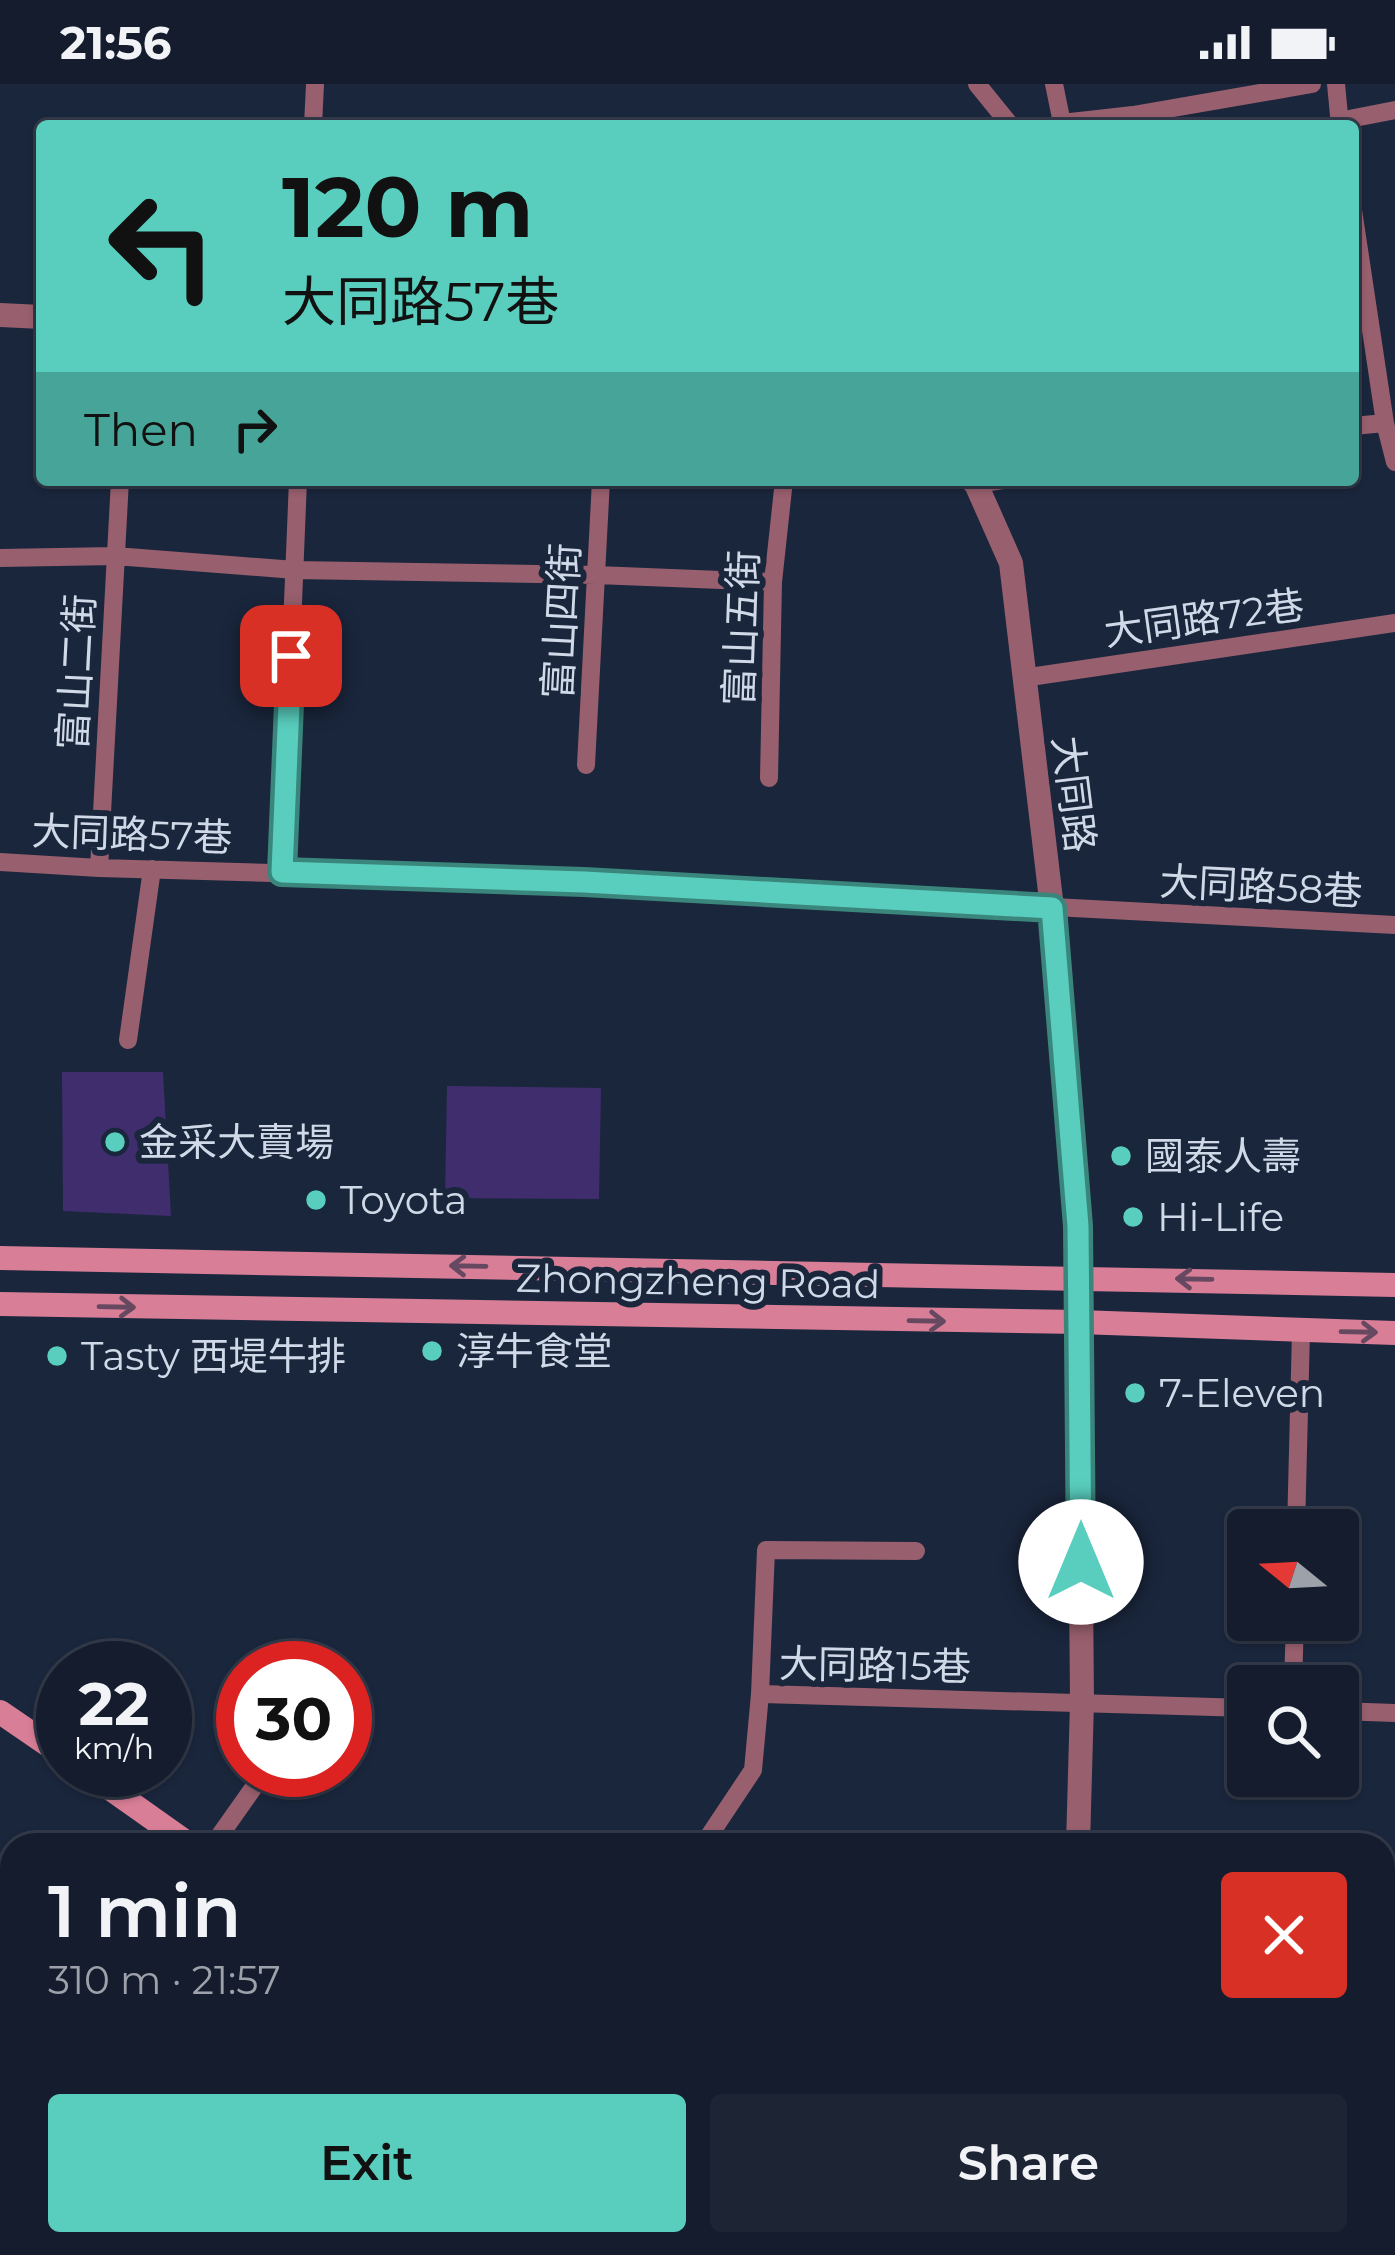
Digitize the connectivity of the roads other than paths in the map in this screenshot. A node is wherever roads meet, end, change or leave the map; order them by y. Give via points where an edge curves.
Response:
1 (315, 84) edge
2 (977, 84) edge
3 (1054, 84) edge
4 (1312, 84) edge
5 (1336, 84) edge
6 (1395, 110) edge
7 (313, 120) edge
8 (1006, 120) edge
9 (1058, 120) edge
10 (1096, 120) edge
11 (1340, 120) edge
12 (1356, 120) edge
13 (1359, 244) edge
14 (0, 315) edge
15 (36, 317) edge
16 (1388, 410) edge
17 (1359, 423) edge
18 (1395, 462) edge
19 (119, 486) edge
20 (298, 486) edge
21 (601, 486) edge
22 (783, 486) edge
23 (976, 486) edge
24 (115, 556) junction
25 (0, 558) edge
26 (295, 570) junction
27 (597, 575) junction
28 (773, 582) junction
29 (1395, 623) edge
30 (1023, 678) junction
31 (586, 765) dead end
32 (769, 778) dead end
33 (0, 862) edge
34 (99, 868) junction
35 (152, 869) junction
36 (282, 872) junction
37 (1052, 908) junction
38 (1395, 925) edge
39 (128, 1040) dead end
40 (0, 1258) edge
41 (1078, 1278) junction
42 (1395, 1285) edge
43 (0, 1304) edge
44 (1079, 1322) junction
45 (1301, 1331) junction
46 (1395, 1333) edge
47 (1297, 1509) edge
48 (916, 1552) dead end
49 (760, 1694) junction
50 (1082, 1702) junction
51 (1227, 1707) edge
52 (0, 1712) edge
53 (1359, 1712) edge
54 (1395, 1713) edge
55 (36, 1737) edge
56 (122, 1797) edge
57 (247, 1797) edge
58 (173, 1833) edge
59 (221, 1833) edge
60 (711, 1833) edge
61 (1078, 1833) edge

1 - 7 lane
2 - 8 lane
3 - 9 lane
4 - 10 lane
5 - 11 lane
6 - 12 lane
13 - 16 lane
14 - 15 street
16 - 17 lane
16 - 18 lane
19 - 24 lane, 富山二街
20 - 26 lane
21 - 27 lane, 富山四街
22 - 28 lane, 富山五街
23 - 30 street, 大同路 via 1011,563
24 - 25 lane
24 - 26 lane
24 - 34 lane, 富山二街
26 - 27 lane
26 - 36 lane
27 - 28 lane
27 - 31 lane, 富山四街
28 - 32 lane, 富山五街
29 - 30 lane, 大同路72巷
30 - 37 street, 大同路
33 - 34 lane, 大同路57巷
34 - 35 lane, 大同路57巷
35 - 36 lane, 大同路57巷
35 - 39 lane
36 - 37 lane, 大同路57巷
37 - 38 lane, 大同路58巷
37 - 41 street, 大同路
41 -> 40 main road, Zhongzheng Road
42 -> 41 main road, Zhongzheng Road
41 - 44 street, 大同路
43 -> 44 main road, Zhongzheng Road
44 - 45 main road, Zhongzheng Road
44 - 50 street, 大同路
45 -> 46 main road, Zhongzheng Road
45 - 47 lane
48 - 49 lane via 766,1550
49 - 50 lane, 大同路15巷
49 - 60 lane, 大同路15巷 via 753,1770
50 - 51 lane, 大同路15巷
50 - 61 street, 大同路
52 - 55 main road
53 - 54 lane
56 - 58 main road
57 - 59 lane

